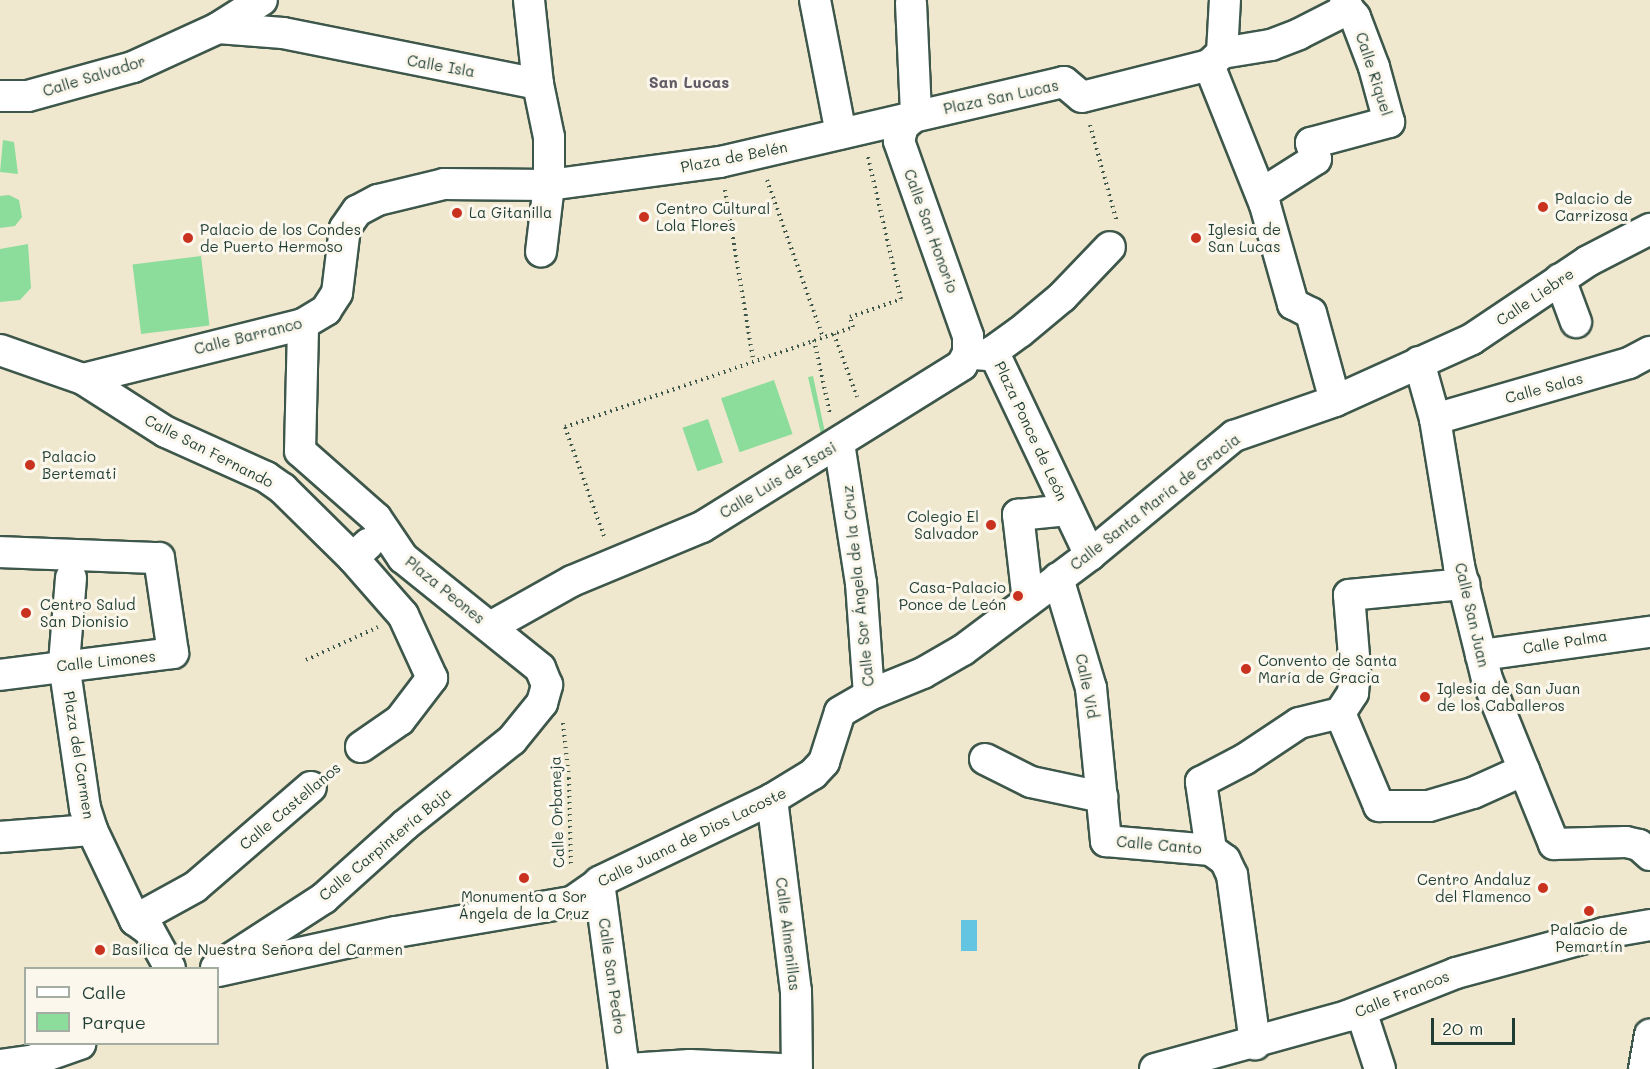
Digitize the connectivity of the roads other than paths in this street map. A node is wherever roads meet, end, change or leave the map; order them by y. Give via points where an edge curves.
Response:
1 (262, 0) edge
2 (529, 0) edge
3 (815, 0) edge
4 (1225, 0) edge
5 (911, 3) dead end
6 (1347, 4) edge
7 (218, 28) junction
8 (345, 47) joint
9 (1216, 59) junction
10 (538, 84) junction
11 (0, 96) edge
12 (916, 115) junction
13 (854, 142) junction
14 (549, 185) junction
15 (1261, 194) junction
16 (1650, 229) edge
17 (1110, 247) road end
18 (541, 252) dead end
19 (1560, 279) junction
20 (1576, 322) dead end
21 (303, 324) junction
22 (0, 350) edge
23 (980, 352) junction
24 (1640, 357) edge
25 (1419, 362) junction
26 (83, 379) junction
27 (1335, 402) junction
28 (1435, 419) junction
29 (839, 443) junction
30 (1068, 510) junction
31 (384, 530) junction
32 (0, 552) edge
33 (1090, 555) junction
34 (353, 558) junction
35 (72, 567) junction
36 (1058, 578) junction
37 (572, 581) joint
38 (1464, 584) junction
39 (1028, 602) junction
40 (490, 627) junction
41 (1650, 632) edge
42 (1481, 655) junction
43 (64, 664) junction
44 (0, 675) edge
45 (869, 695) junction
46 (542, 703) joint
47 (1340, 713) junction
48 (361, 747) dead end
49 (985, 759) dead end
50 (1524, 770) junction
51 (311, 787) dead end
52 (1102, 798) junction
53 (772, 799) junction
54 (92, 830) junction
55 (0, 837) edge
56 (1211, 850) junction
57 (1650, 855) edge
58 (599, 882) junction
59 (135, 920) junction
60 (1650, 925) edge
61 (169, 967) edge
62 (219, 968) edge
63 (219, 969) edge
64 (1361, 1011) junction
65 (1650, 1035) edge
66 (77, 1045) edge
67 (1247, 1054) edge
68 (0, 1065) edge
69 (626, 1069) edge
70 (780, 1069) edge
71 (797, 1069) edge
72 (1155, 1069) edge
73 (1380, 1069) edge
74 (1644, 1069) edge

1 - 7 street, Calle Salvador
2 - 10 street
3 - 13 street
4 - 9 street
5 - 12 street
6 - 9 street, Plaza San Lucas via 1271,45
6 - 15 street, Calle Riquel via 1374,67 1389,122 1311,143 1316,159
7 - 8 street, Calle Salvador via 283,33
7 - 11 street, Calle Salvador via 133,67 28,96
8 - 10 street, Calle Isla
9 - 12 street, Plaza San Lucas via 1082,98 1065,82
9 - 15 street
10 - 14 street via 549,137
12 - 13 street, Plaza de Belén
12 - 23 street, Calle San Honorio via 903,126 899,141 968,336
13 - 14 street, Plaza de Belén
14 - 18 street
14 - 21 street, Calle Barranco via 444,184 378,200 357,211 345,228 337,293 326,310
15 - 27 street via 1293,304 1311,313
16 - 19 street, Calle Liebre
17 - 23 street, Calle Luis de Isasi via 1062,297
19 - 20 street
19 - 25 street, Calle Liebre via 1472,339
21 - 26 street, Calle Barranco
21 - 31 street, Plaza Peones via 300,451 376,518
22 - 26 street, Calle San Fernando
23 - 29 street, Calle Luis de Isasi via 955,373
23 - 30 street, Plaza Ponce de León
24 - 28 street, Calle Salas
25 - 27 street, Calle Santa María de Gracia
25 - 28 street, Calle San Juan
26 - 34 street, Calle San Fernando via 166,432 266,477
27 - 33 street, Calle Santa María de Gracia via 1234,436
28 - 38 street, Calle San Juan
29 - 37 street, Calle Luis de Isasi via 702,527
29 - 45 street, Calle Sor Ángela de la Cruz via 861,583
30 - 33 street, Plaza Ponce de León
30 - 39 street, Plaza Ponce de León via 1018,515
31 - 34 street
31 - 40 street, Plaza Peones via 403,558
32 - 35 street, Calle Limones
33 - 36 street, Calle Santa María de Gracia
34 - 48 street via 403,615 432,678 400,720
35 - 43 street, Plaza del Carmen
35 - 43 street, Calle Limones via 159,558 173,653
36 - 39 street, Calle Juana de Dios Lacoste
36 - 52 street, Calle Vid via 1090,688
37 - 40 street, Plaza Peones
38 - 42 street, Calle San Juan
38 - 47 street via 1349,595 1355,668 1353,693
39 - 45 street, Calle Juana de Dios Lacoste via 954,656 923,674
40 - 46 street, Plaza Peones via 540,668 547,685
41 - 42 street, Calle Palma
42 - 50 street, Calle San Juan
43 - 44 street, Calle Limones
43 - 54 street, Plaza del Carmen
45 - 53 street, Calle Juana de Dios Lacoste via 840,712 824,762 813,774
46 - 62 street, Calle Carpintería Baja via 512,740 405,825 324,898
47 - 50 street via 1379,806 1429,806 1473,793
47 - 56 street via 1299,723 1201,782
49 - 52 street via 1031,782
50 - 57 street, Calle San Juan via 1554,844 1626,842 1639,845
51 - 59 street, Calle Castellanos via 195,887
52 - 56 street, Calle Canto via 1106,841
53 - 58 street, Calle Juana de Dios Lacoste
53 - 71 street, Calle Almenillas via 796,991
54 - 55 street
54 - 59 street, Plaza del Carmen
56 - 67 street, Calle Canto via 1225,860 1232,875
58 - 63 street, Calle Juana de Dios Lacoste via 572,902 396,932
58 - 69 street, Calle San Pedro
59 - 61 street, Plaza del Carmen via 148,930
60 - 64 street, Calle Francos via 1604,933 1456,973
64 - 67 street, Calle Francos
64 - 73 street
65 - 74 street
66 - 68 street via 34,1060
67 - 72 street, Calle Francos
69 - 70 street via 690,1065

